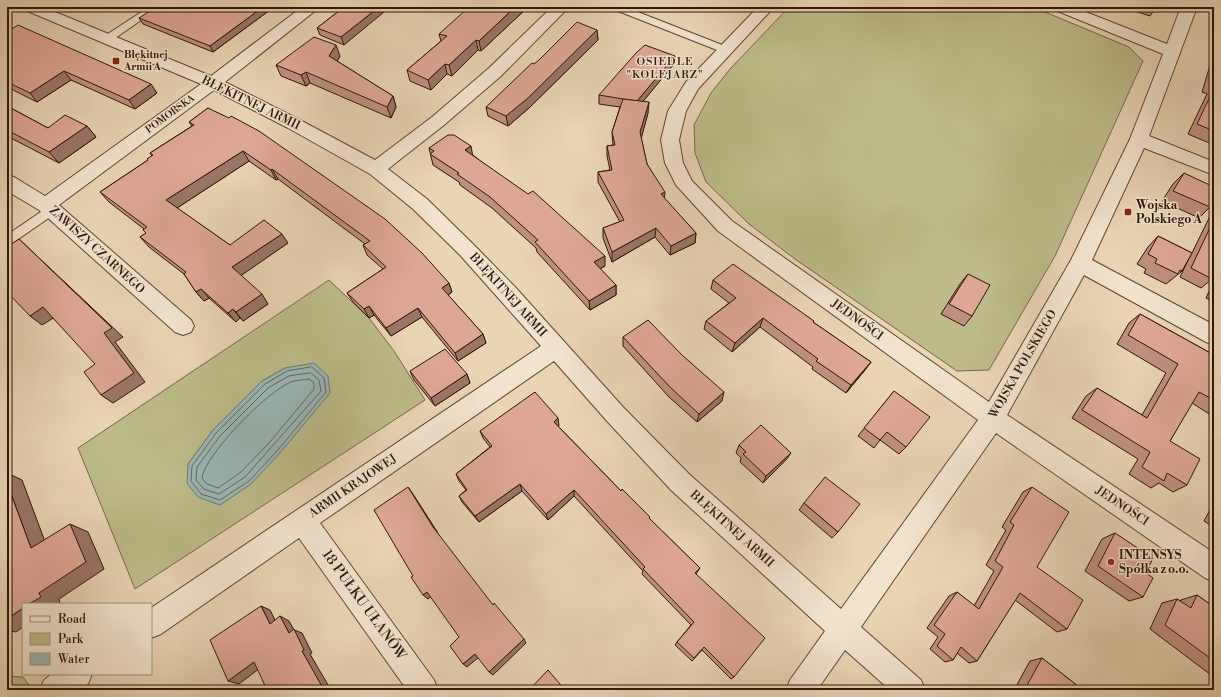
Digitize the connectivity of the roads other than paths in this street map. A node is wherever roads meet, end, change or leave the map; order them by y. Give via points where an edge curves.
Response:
1 (30, 7) edge
2 (155, 7) edge
3 (312, 7) edge
4 (562, 7) edge
5 (616, 7) edge
6 (766, 7) edge
7 (1060, 7) edge
8 (1189, 7) edge
9 (107, 39) junction
10 (726, 50) junction
11 (1171, 51) junction
12 (213, 83) junction
13 (1139, 139) junction
14 (376, 169) junction
15 (1214, 169) edge
16 (7, 182) edge
17 (49, 207) junction
18 (7, 241) edge
19 (1080, 263) junction
20 (182, 326) dead end
21 (1214, 336) edge
22 (556, 348) junction
23 (992, 418) junction
24 (303, 521) junction
25 (1214, 569) edge
26 (152, 623) edge
27 (845, 629) junction
28 (76, 675) edge
29 (54, 690) edge
30 (424, 690) edge
31 (800, 690) edge
32 (911, 690) edge

1 - 9 street, BŁĘKITNEJ ARMII
2 - 9 lane
3 - 12 street, POMORSKA
4 - 14 street via 495,72
5 - 10 lane
6 - 10 street, JEDNOŚCI
7 - 11 street
8 - 11 street, WOJSKA POLSKIEGO
9 - 12 street, BŁĘKITNEJ ARMII
10 - 23 street, JEDNOŚCI via 692,86 677,111 670,140 674,164 685,185 725,226
11 - 13 street, WOJSKA POLSKIEGO
12 - 14 street, BŁĘKITNEJ ARMII
12 - 17 street, POMORSKA
13 - 15 street
13 - 19 street, WOJSKA POLSKIEGO
14 - 22 street, BŁĘKITNEJ ARMII via 420,204 467,250
16 - 17 street, ZAWISZY CZARNEGO
17 - 18 lane
17 - 20 street, ZAWISZY CZARNEGO
19 - 21 street
19 - 23 street, WOJSKA POLSKIEGO
22 - 24 street, ARMII KRAJOWEJ
22 - 27 street, BŁĘKITNEJ ARMII via 680,482
23 - 25 street, JEDNOŚCI
23 - 27 street, WOJSKA POLSKIEGO
24 - 26 street, ARMII KRAJOWEJ
24 - 30 street, 18 PUŁKU UŁANÓW
27 - 31 street, WOJSKA POLSKIEGO
27 - 32 street, BŁĘKITNEJ ARMII
28 - 29 street

